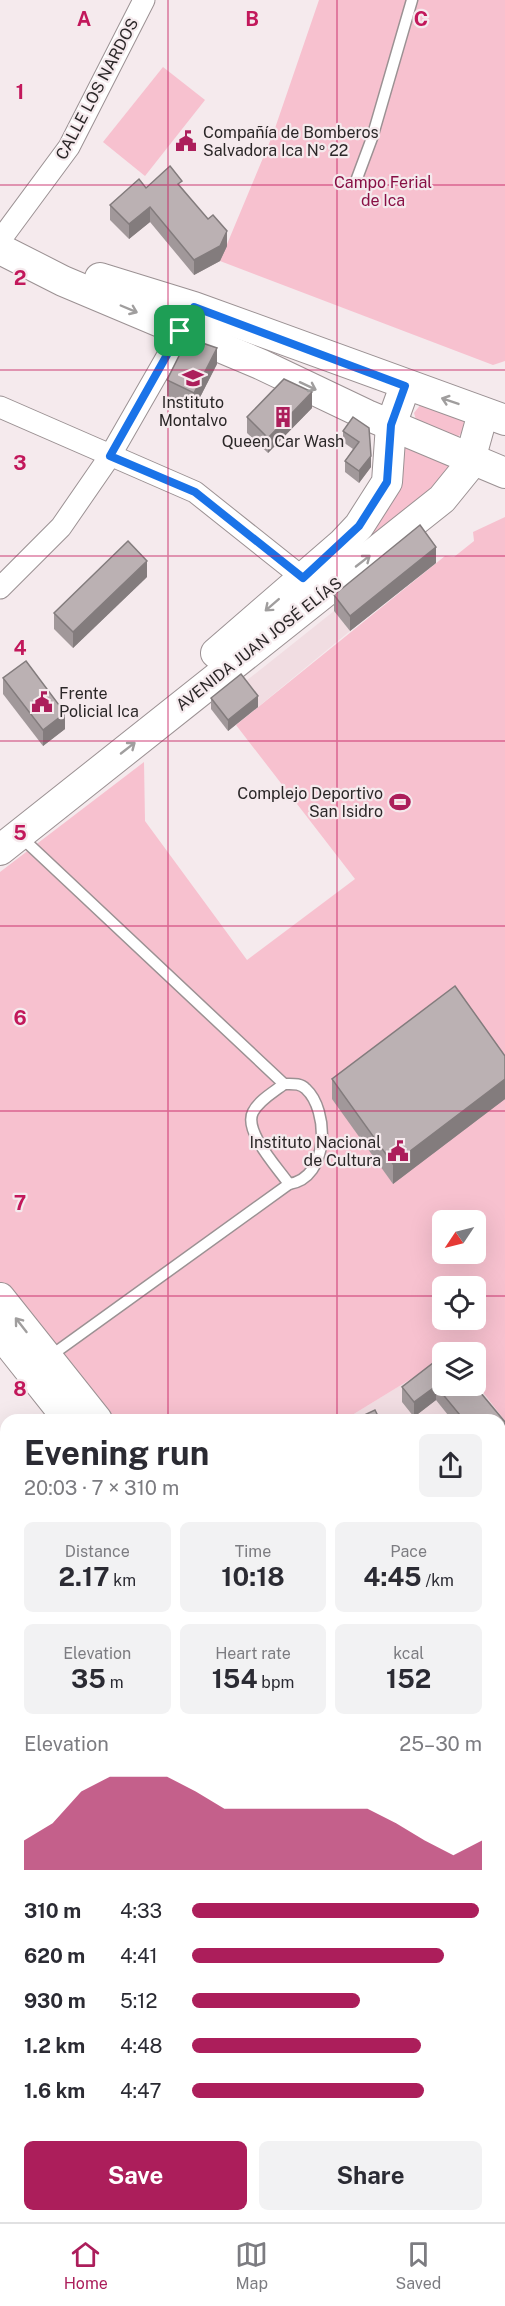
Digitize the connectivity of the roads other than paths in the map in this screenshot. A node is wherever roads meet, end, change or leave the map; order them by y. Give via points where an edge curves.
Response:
1 (144, 0) edge
2 (412, 0) edge
3 (356, 181) dead end
4 (1, 239) edge
5 (187, 319) junction
6 (405, 386) junction
7 (0, 407) edge
8 (498, 414) edge
9 (391, 425) junction
10 (110, 456) junction
11 (472, 458) junction
12 (505, 472) edge
13 (0, 588) edge
14 (310, 588) junction
15 (6, 836) edge
16 (284, 1084) junction
17 (289, 1184) junction
18 (0, 1298) edge
19 (0, 1333) edge
20 (38, 1365) junction
21 (66, 1414) edge
22 (91, 1414) edge

1 - 4 street, CALLE LOS NARDOS via 69,147
2 - 3 lane
4 - 5 street via 63,281
5 - 6 street
5 -> 9 street via 260,364
5 - 10 street
8 -> 6 street
6 - 9 street, AVENIDA JUAN JOSÉ ELÍAS
7 - 10 street
8 - 11 street, AVENIDA JUAN JOSÉ ELÍAS
9 - 11 street
9 - 14 street, AVENIDA JUAN JOSÉ ELÍAS via 387,482 359,526
10 - 13 street via 61,526
10 - 14 street via 195,492
11 - 12 street
14 -> 11 street, AVENIDA JUAN JOSÉ ELÍAS via 442,499
14 - 15 street, AVENIDA JUAN JOSÉ ELÍAS via 224,646
15 - 16 lane
16 - 17 lane via 259,1104 250,1125
16 - 17 lane via 296,1083 307,1090 315,1104 322,1142 316,1168 299,1182
17 - 20 lane
20 -> 18 street
19 - 20 street
20 - 21 street
20 - 22 street

